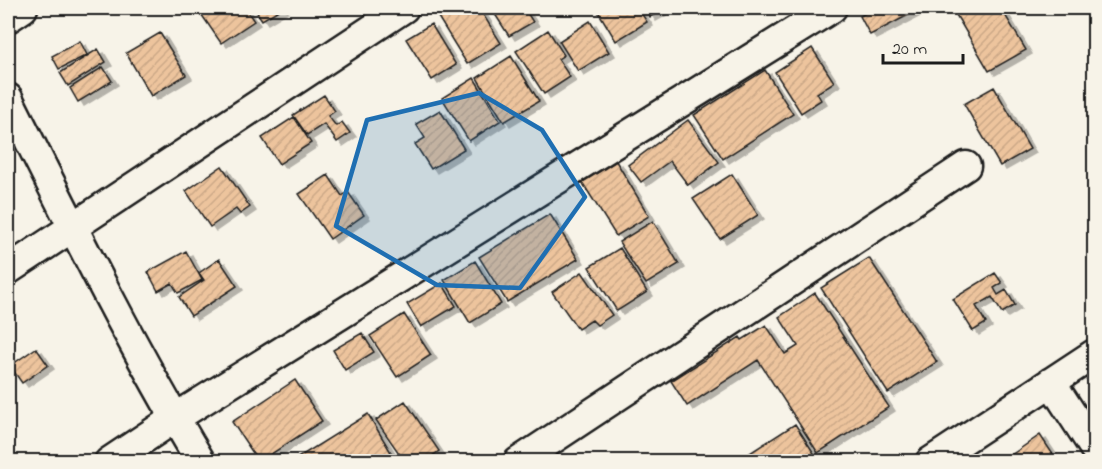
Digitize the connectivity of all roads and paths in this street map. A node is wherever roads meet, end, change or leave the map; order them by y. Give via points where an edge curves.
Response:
1 (22, 8) edge
2 (404, 8) edge
3 (832, 8) edge
4 (8, 18) edge
5 (8, 98) edge
6 (966, 166) dead end
7 (73, 227) junction
8 (8, 270) edge
9 (1095, 354) edge
10 (1051, 382) junction
11 (175, 418) junction
12 (1095, 448) edge
13 (549, 453) edge
14 (110, 462) edge
15 (201, 462) edge
16 (518, 462) edge
17 (930, 462) edge

1 - 4 street
2 - 7 street
3 - 11 street
5 - 7 street
6 - 13 street
7 - 8 street
7 - 11 street
9 - 10 street
10 - 12 street
10 - 17 street
11 - 14 street
11 - 15 street
13 - 16 street

